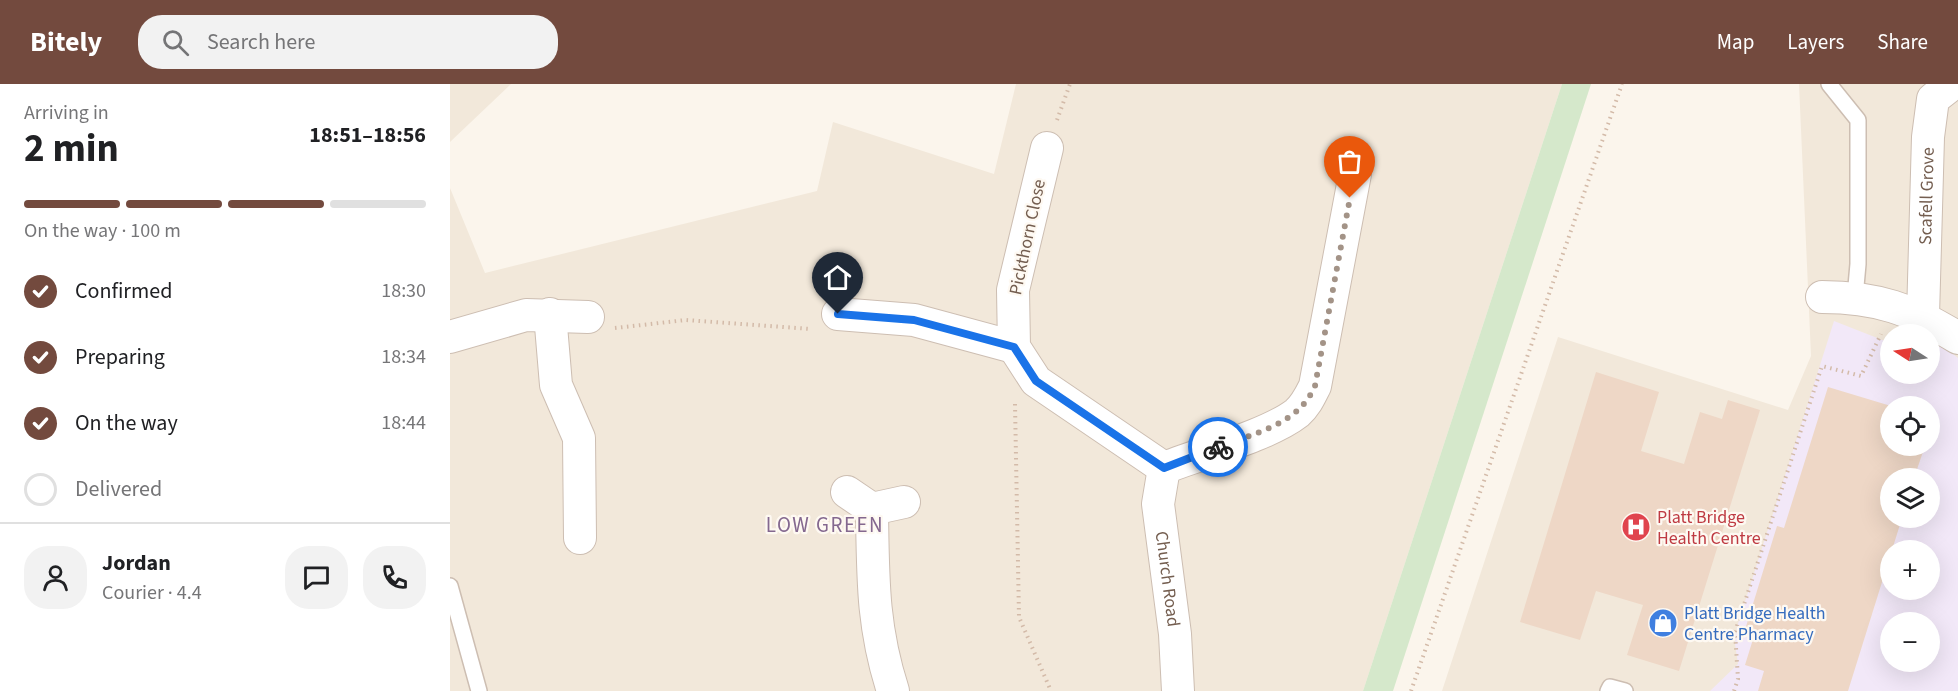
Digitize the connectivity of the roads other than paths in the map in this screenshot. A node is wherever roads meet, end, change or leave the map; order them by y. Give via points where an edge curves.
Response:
1 (1829, 84) edge
2 (1952, 84) edge
3 (1047, 148) road end
4 (1355, 174) dead end
5 (1822, 297) dead end
6 (1854, 297) junction
7 (1909, 311) junction
8 (550, 314) junction
9 (838, 314) road end
10 (588, 316) road end
11 (450, 337) edge
12 (1958, 338) edge
13 (1014, 347) junction
14 (1164, 468) junction
15 (847, 492) dead end
16 (904, 502) dead end
17 (872, 510) junction
18 (580, 538) dead end
19 (450, 586) edge
20 (479, 691) edge
21 (893, 691) edge
22 (1178, 691) edge
23 (1608, 691) edge
24 (1625, 691) edge

1 - 6 lane via 1858,120 1858,264
2 - 7 street, Scafell Grove via 1933,99
3 - 13 street, Pickthorn Close via 1013,290
4 - 14 street via 1315,386 1309,400 1279,424
5 - 6 street
6 - 7 street
7 - 12 street
8 - 10 street
8 - 11 street via 526,315
8 - 18 street via 556,385 579,438
9 - 13 street via 914,320
13 - 14 street via 1036,381
14 - 22 street, Church Road via 1158,504 1175,634
15 - 17 street
16 - 17 street
17 - 21 street via 874,614
19 - 20 lane
23 - 24 lane via 1610,687

